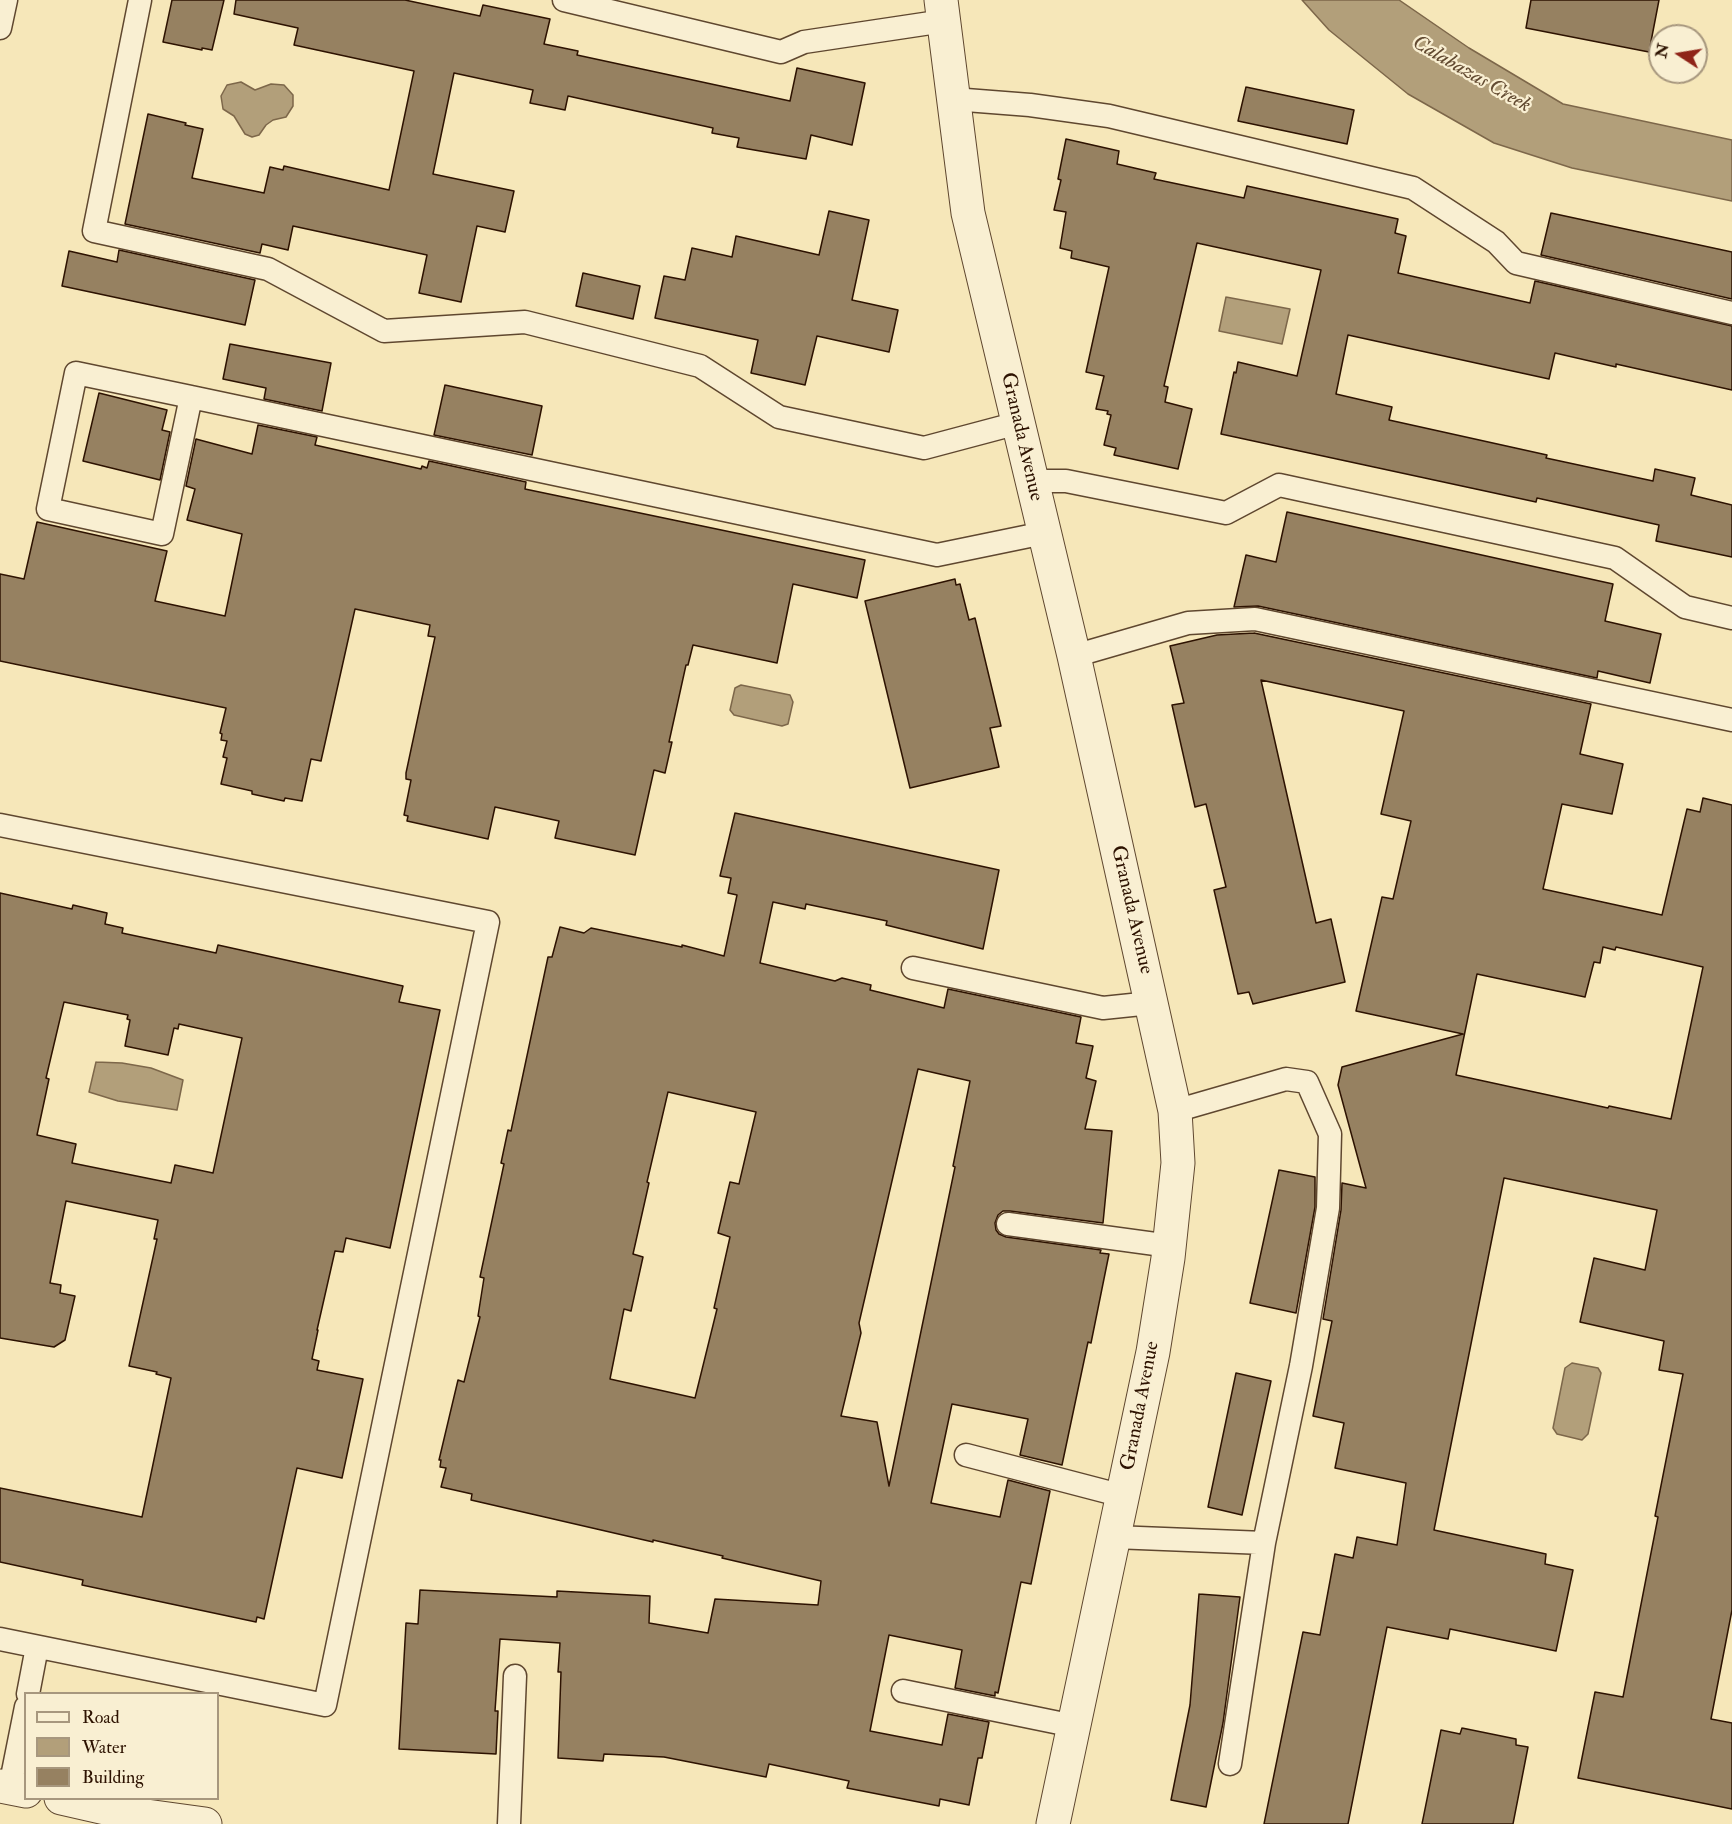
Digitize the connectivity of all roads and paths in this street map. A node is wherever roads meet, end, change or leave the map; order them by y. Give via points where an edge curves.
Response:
1 (6, 0) edge
2 (140, 0) edge
3 (564, 0) edge
4 (943, 10) edge
5 (0, 28) edge
6 (953, 99) junction
7 (1732, 313) edge
8 (191, 397) junction
9 (1018, 423) junction
10 (1032, 481) junction
11 (1044, 533) junction
12 (1732, 618) edge
13 (1074, 656) junction
14 (1732, 720) edge
15 (0, 825) edge
16 (913, 968) dead end
17 (1151, 1003) junction
18 (1175, 1111) junction
19 (1008, 1224) dead end
20 (1170, 1246) junction
21 (966, 1455) dead end
22 (1123, 1496) junction
23 (1114, 1537) junction
24 (1264, 1543) junction
25 (0, 1639) edge
26 (37, 1647) junction
27 (515, 1676) dead end
28 (903, 1691) dead end
29 (28, 1692) edge
30 (24, 1719) edge
31 (1074, 1726) junction
32 (1230, 1764) dead end
33 (12, 1788) edge
34 (68, 1800) edge
35 (131, 1819) edge
36 (205, 1824) edge
37 (509, 1824) edge
38 (1053, 1824) edge

1 - 5 lane
2 - 9 lane via 94,231 268,269 384,332 525,322 700,366 779,417 924,448
3 - 4 lane via 781,52 804,42
4 - 6 street, Granada Avenue
6 - 7 lane via 1109,116 1404,185 1496,242 1516,263
6 - 9 street, Granada Avenue via 968,213
8 - 8 lane via 76,373 48,509 162,534
8 - 11 lane via 937,555
9 - 10 street, Granada Avenue
10 - 11 street, Granada Avenue
10 - 12 lane via 1066,481 1226,513 1279,485 1615,558 1685,607
11 - 13 street, Granada Avenue
13 - 14 lane via 1188,623 1255,619
13 - 17 street, Granada Avenue
15 - 26 lane via 489,922 325,1705
16 - 17 lane via 1103,1008
17 - 18 street, Granada Avenue
18 - 20 street, Granada Avenue via 1178,1163
18 - 24 lane via 1286,1079 1307,1082 1330,1134 1328,1208 1301,1366
19 - 20 lane
20 - 22 street, Granada Avenue
21 - 22 lane
22 - 23 street, Granada Avenue
23 - 24 lane
23 - 31 street, Granada Avenue
24 - 32 lane
25 - 26 lane
26 - 29 lane
27 - 37 lane
28 - 31 lane
30 - 33 lane
31 - 38 street, Granada Avenue
34 - 35 street
35 - 36 street

